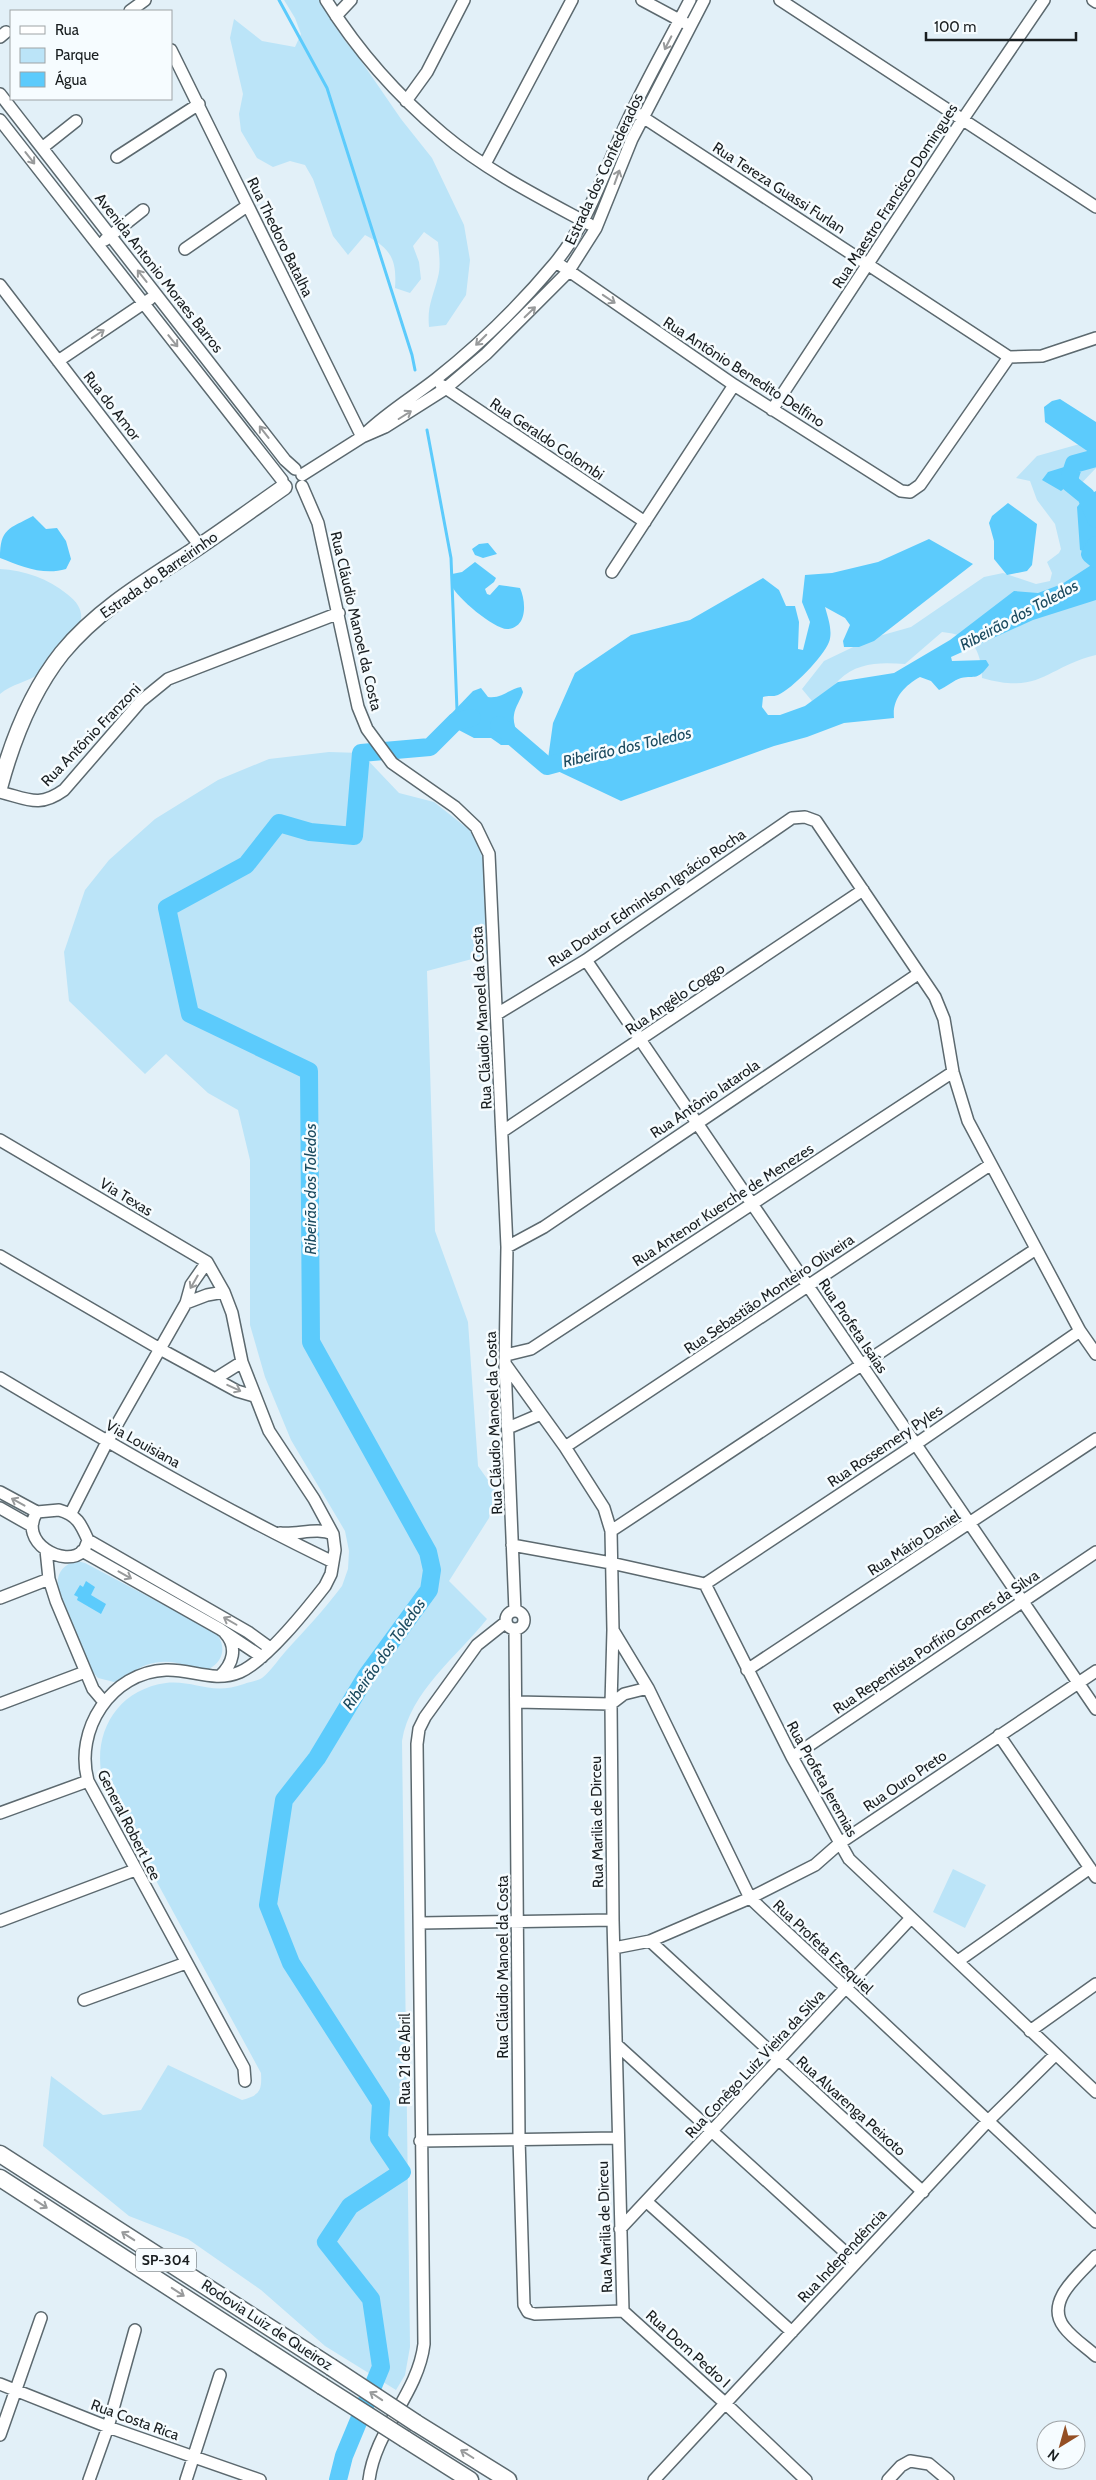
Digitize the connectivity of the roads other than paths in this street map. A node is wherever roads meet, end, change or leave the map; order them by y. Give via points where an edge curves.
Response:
1 (145, 0) edge
2 (326, 0) edge
3 (352, 0) edge
4 (464, 0) edge
5 (572, 0) edge
6 (642, 0) edge
7 (690, 0) edge
8 (704, 0) edge
9 (780, 0) edge
10 (1044, 0) edge
11 (131, 10) edge
12 (336, 16) junction
13 (680, 20) junction
14 (691, 26) junction
15 (172, 52) edge
16 (0, 94) edge
17 (406, 101) junction
18 (199, 104) junction
19 (13, 111) junction
20 (633, 111) junction
21 (643, 117) junction
22 (963, 119) junction
23 (0, 121) edge
24 (76, 121) dead end
25 (42, 148) junction
26 (116, 157) dead end
27 (485, 164) junction
28 (248, 206) junction
29 (1096, 207) edge
30 (143, 210) dead end
31 (584, 222) junction
32 (596, 228) junction
33 (111, 236) junction
34 (98, 246) junction
35 (185, 249) dead end
36 (556, 262) junction
37 (868, 264) junction
38 (568, 272) junction
39 (0, 285) edge
40 (156, 294) junction
41 (6, 301) edge
42 (143, 304) junction
43 (1096, 338) edge
44 (1009, 357) junction
45 (58, 361) junction
46 (435, 379) junction
47 (734, 386) junction
48 (446, 389) junction
49 (772, 410) junction
50 (362, 437) junction
51 (300, 477) junction
52 (283, 483) junction
53 (645, 522) junction
54 (200, 546) junction
55 (612, 572) dead end
56 (339, 613) junction
57 (0, 786) edge
58 (0, 792) edge
59 (863, 890) junction
60 (586, 960) junction
61 (918, 974) junction
62 (497, 1014) junction
63 (641, 1041) junction
64 (953, 1072) junction
65 (696, 1122) junction
66 (503, 1131) junction
67 (0, 1140) edge
68 (990, 1165) junction
69 (753, 1205) junction
70 (507, 1247) junction
71 (1036, 1249) junction
72 (0, 1256) edge
73 (207, 1262) junction
74 (808, 1286) junction
75 (224, 1292) junction
76 (186, 1303) junction
77 (1080, 1331) junction
78 (160, 1349) junction
79 (1096, 1354) edge
80 (506, 1360) junction
81 (242, 1362) junction
82 (862, 1365) junction
83 (0, 1378) edge
84 (215, 1379) junction
85 (254, 1396) junction
86 (541, 1414) junction
87 (508, 1428) junction
88 (1096, 1439) edge
89 (107, 1442) junction
90 (916, 1444) junction
91 (565, 1448) junction
92 (0, 1492) edge
93 (0, 1508) edge
94 (37, 1512) junction
95 (71, 1513) junction
96 (970, 1524) junction
97 (30, 1526) junction
98 (611, 1531) junction
99 (273, 1532) junction
100 (333, 1534) junction
101 (88, 1540) junction
102 (512, 1545) junction
103 (46, 1550) junction
104 (82, 1551) junction
105 (1096, 1552) edge
106 (60, 1556) junction
107 (333, 1562) junction
108 (611, 1563) junction
109 (49, 1579) junction
110 (705, 1584) junction
111 (0, 1598) edge
112 (1023, 1602) junction
113 (510, 1626) junction
114 (220, 1629) junction
115 (613, 1630) junction
116 (270, 1648) junction
117 (626, 1650) junction
118 (613, 1652) junction
119 (262, 1657) junction
120 (747, 1670) junction
121 (1096, 1671) edge
122 (85, 1672) junction
123 (220, 1676) junction
124 (1079, 1683) junction
125 (648, 1688) junction
126 (104, 1702) junction
127 (516, 1702) junction
128 (0, 1704) edge
129 (611, 1704) junction
130 (1096, 1709) edge
131 (999, 1735) junction
132 (792, 1757) junction
133 (88, 1781) junction
134 (0, 1813) edge
135 (840, 1843) junction
136 (135, 1870) junction
137 (1093, 1873) edge
138 (750, 1898) junction
139 (911, 1918) junction
140 (613, 1920) junction
141 (0, 1921) edge
142 (518, 1921) junction
143 (420, 1923) junction
144 (650, 1941) junction
145 (614, 1948) junction
146 (958, 1961) junction
147 (186, 1963) junction
148 (1096, 1984) edge
149 (846, 1990) junction
150 (84, 2000) dead end
151 (1030, 2031) junction
152 (617, 2045) junction
153 (1055, 2055) junction
154 (778, 2060) junction
155 (245, 2080) dead end
156 (1096, 2092) edge
157 (988, 2122) junction
158 (712, 2132) junction
159 (519, 2138) junction
160 (617, 2138) junction
161 (420, 2141) junction
162 (0, 2154) edge
163 (0, 2178) edge
164 (923, 2192) junction
165 (647, 2202) junction
166 (1096, 2222) edge
167 (620, 2229) junction
168 (1096, 2256) edge
169 (856, 2262) junction
170 (524, 2306) joint
171 (623, 2311) junction
172 (41, 2318) dead end
173 (135, 2330) dead end
174 (792, 2332) junction
175 (1096, 2356) edge
176 (220, 2376) dead end
177 (0, 2384) edge
178 (15, 2390) junction
179 (726, 2404) junction
180 (108, 2427) junction
181 (0, 2435) edge
182 (193, 2457) junction
183 (89, 2480) edge
184 (186, 2480) edge
185 (260, 2480) edge
186 (370, 2480) edge
187 (470, 2480) edge
188 (508, 2480) edge
189 (654, 2480) edge
190 (806, 2480) edge
191 (888, 2480) edge
192 (948, 2480) edge

1 - 11 street
2 - 12 street
3 - 12 street
4 - 17 street via 427,72
5 - 27 street
6 - 13 street
7 - 13 street, Estrada dos Confederados
8 - 14 street, Estrada dos Confederados
9 - 22 street
10 - 22 street, Rua Maestro Francisco Domingues
12 - 17 street
13 - 14 street
13 -> 20 street, Estrada dos Confederados
14 - 21 street, Estrada dos Confederados
15 - 18 street, Rua Thedoro Batalha
16 - 19 street, Avenida Antonio Moraes Barros
17 - 27 street via 444,135
18 - 26 street
18 - 28 street, Rua Thedoro Batalha
19 - 23 street
19 - 25 street, Avenida Antonio Moraes Barros
20 - 21 street, Rua Tereza Guassi Furlan
20 - 31 street, Estrada dos Confederados
32 -> 21 street, Estrada dos Confederados
21 - 37 street, Rua Tereza Guassi Furlan
22 - 29 street
22 - 37 street, Rua Maestro Francisco Domingues
23 -> 34 street, Avenida Antonio Moraes Barros
24 - 25 street
25 - 33 street, Avenida Antonio Moraes Barros
27 - 31 street
28 - 35 street
28 - 50 street, Rua Thedoro Batalha
30 - 33 street
31 - 32 street
31 - 36 street, Estrada dos Confederados
32 - 38 street, Estrada dos Confederados
33 - 34 street
40 -> 33 street, Avenida Antonio Moraes Barros
34 - 42 street, Avenida Antonio Moraes Barros
36 - 38 street, Rua Antônio Benedito Delfino
36 -> 46 street, Estrada dos Confederados via 476,346
37 - 44 street, Rua Tereza Guassi Furlan
37 - 49 street, Rua Maestro Francisco Domingues
38 -> 47 street, Rua Antônio Benedito Delfino
48 -> 38 street, Estrada dos Confederados
39 - 41 street, Rua do Amor
40 - 42 street
51 -> 40 street, Avenida Antonio Moraes Barros
41 - 45 street, Rua do Amor
45 -> 42 street
42 -> 52 street, Avenida Antonio Moraes Barros
43 - 44 street via 1042,356
44 - 49 street, Rua Antônio Benedito Delfino via 920,485 910,492 902,492
45 - 54 street, Rua do Amor
46 - 48 street, Rua Geraldo Colombi
46 - 50 street, Estrada dos Confederados via 380,419
47 - 49 street, Rua Antônio Benedito Delfino
47 - 53 street
50 -> 48 street, Estrada dos Confederados via 385,428
48 - 53 street, Rua Geraldo Colombi
50 - 51 street, Estrada dos Confederados
51 - 52 street, Estrada dos Confederados via 288,470
51 - 52 street via 293,491
51 - 56 street, Rua Cláudio Manoel da Costa via 318,523
52 - 54 main road, Estrada do Barreirinho
53 - 55 street
54 - 57 main road, Estrada do Barreirinho via 111,606 63,652 45,677 19,726
56 - 58 street, Rua Antônio Franzoni via 168,679 141,701 64,790 51,800 34,801
56 - 62 street, Rua Cláudio Manoel da Costa via 358,707 367,729 392,763 455,807 476,827 489,854
59 - 60 street, Rua Doutor Edminlson Ignácio Rocha via 816,822 805,817 792,818
59 - 61 street
59 - 63 street, Rua Angêlo Coggo
60 - 62 street, Rua Doutor Edminlson Ignácio Rocha
60 - 63 street, Rua Profeta Isaías
61 - 64 street via 935,997 944,1019
61 - 65 street, Rua Antônio Iatarola
62 - 66 street, Rua Cláudio Manoel da Costa
63 - 65 street, Rua Profeta Isaías
63 - 66 street, Rua Angêlo Coggo
64 - 68 street via 968,1121
64 - 69 street, Rua Antenor Kuerche de Menezes
65 - 69 street, Rua Profeta Isaías
65 - 70 street, Rua Antônio Iatarola via 544,1227
66 - 70 street, Rua Cláudio Manoel da Costa
67 - 73 street, Via Texas
68 - 71 street
68 - 74 street, Rua Sebastião Monteiro Oliveira
69 - 74 street, Rua Profeta Isaías
69 - 80 street, Rua Antenor Kuerche de Menezes via 531,1349
70 - 80 street, Rua Cláudio Manoel da Costa
71 - 77 street
71 - 82 street
72 - 78 street
73 - 75 street, Via Texas
73 -> 76 street via 191,1285
74 - 82 street, Rua Profeta Isaías
74 - 91 street, Rua Sebastião Monteiro Oliveira
75 - 76 street via 207,1294
75 - 81 street, General Robert Lee via 232,1313
76 - 78 street
77 - 79 street
77 - 90 street, Rua Rossemery Pyles
78 - 84 street
78 - 89 street
80 - 86 street, Rua Marilia de Dirceu
80 - 87 street, Rua Cláudio Manoel da Costa
81 - 84 street
81 - 85 street, General Robert Lee
82 - 90 street, Rua Profeta Isaías
82 - 98 street
83 - 89 street, Via Louisiana
84 -> 85 street
85 - 100 street, General Robert Lee via 269,1431
86 - 87 street
86 - 91 street, Rua Marilia de Dirceu
87 - 102 street, Rua Cláudio Manoel da Costa
88 - 96 street, Rua Mário Daniel
89 - 95 street
89 - 99 street, Via Louisiana
90 - 96 street, Rua Profeta Isaías
90 - 110 street, Rua Rossemery Pyles
91 - 98 street, Rua Marilia de Dirceu via 604,1508
94 -> 92 street
93 - 97 street
94 - 95 street via 59,1510
94 - 97 street
95 - 101 street via 79,1521
96 - 112 street, Rua Profeta Isaías
96 - 120 street, Rua Mário Daniel
97 - 103 street
98 - 108 street, Rua Marilia de Dirceu
99 - 100 street, Via Louisiana via 321,1531
99 - 107 street, Via Louisiana
100 - 107 street, General Robert Lee
101 - 104 street
116 -> 101 street via 248,1632
102 - 108 street
102 - 113 street, Rua Cláudio Manoel da Costa via 514,1611 524,1620 523,1624
103 - 106 street
103 - 109 street
104 - 106 street via 72,1556
104 -> 114 street
105 - 112 street, Rua Repentista Porfírio Gomes da Silva
106 - 109 street
107 - 116 street, General Robert Lee via 325,1586
108 - 110 street
108 - 115 street, Rua Marilia de Dirceu
109 - 111 street
109 - 122 street
110 - 120 street, Rua Profeta Jeremias
112 - 124 street, Rua Profeta Isaías
112 - 132 street, Rua Repentista Porfírio Gomes da Silva
113 - 127 street, Rua Cláudio Manoel da Costa
113 - 143 street, Rua 21 de Abril via 477,1645 419,1729
114 - 119 street
114 - 123 street via 233,1645 227,1670
115 - 117 street, Rua Profeta Ezequiel
115 - 118 street, Rua Marilia de Dirceu
116 - 119 street, General Robert Lee
117 - 118 street
117 - 125 street, Rua Profeta Ezequiel
118 - 129 street, Rua Marilia de Dirceu
119 - 123 street, General Robert Lee via 240,1672
120 - 132 street, Rua Profeta Jeremias
121 - 124 street, Rua Ouro Preto
122 - 126 street via 92,1689
122 - 128 street
123 - 126 street, General Robert Lee via 158,1671 123,1685
124 - 130 street, Rua Profeta Isaías
124 - 131 street, Rua Ouro Preto
125 - 129 street via 624,1694
125 - 138 street, Rua Profeta Ezequiel
126 - 133 street, General Robert Lee via 86,1739 84,1758
127 - 129 street
127 - 142 street, Rua Cláudio Manoel da Costa
129 - 140 street, Rua Marilia de Dirceu
131 - 135 street, Rua Ouro Preto
131 - 137 street
132 - 135 street, Rua Profeta Jeremias
133 - 134 street
133 - 136 street, General Robert Lee
135 - 138 street, Rua Ouro Preto via 816,1865
135 - 139 street, Rua Profeta Jeremias via 855,1866
136 - 141 street
136 - 147 street, General Robert Lee
137 - 146 street
138 - 144 street, Rua Ouro Preto
138 - 149 street, Rua Profeta Ezequiel
139 - 146 street, Rua Profeta Jeremias
139 - 149 street, Rua Conêgo Luiz Vieira da Silva
140 - 142 street
140 - 145 street, Rua Marilia de Dirceu
142 - 143 street
142 - 159 street, Rua Cláudio Manoel da Costa
143 - 161 street, Rua 21 de Abril
144 - 145 street, Rua Ouro Preto
144 - 154 street, Rua Alvarenga Peixoto
145 - 152 street, Rua Marilia de Dirceu
146 - 151 street, Rua Profeta Jeremias
147 - 150 street
147 - 155 street, General Robert Lee via 244,2068
148 - 151 street
149 - 154 street, Rua Conêgo Luiz Vieira da Silva
149 - 157 street, Rua Profeta Ezequiel
151 - 153 street, Rua Profeta Jeremias
152 - 158 street
152 - 160 street, Rua Marilia de Dirceu
153 - 156 street, Rua Profeta Jeremias
153 - 157 street, Rua Independência
154 - 158 street, Rua Conêgo Luiz Vieira da Silva
154 - 164 street, Rua Alvarenga Peixoto
157 - 164 street, Rua Independência
157 - 166 street, Rua Profeta Ezequiel
158 - 165 street, Rua Conêgo Luiz Vieira da Silva
158 - 169 street
159 - 160 street
159 - 161 street
159 - 170 street, Rua Cláudio Manoel da Costa
160 - 167 street, Rua Marilia de Dirceu
161 - 186 street, Rua 21 de Abril via 422,2362 380,2445 371,2466
188 -> 162 highway, Rodovia Luiz de Queiroz / SP-304, bridge
163 -> 187 highway, Rodovia Luiz de Queiroz / SP-304, bridge
164 - 169 street, Rua Independência
165 - 167 street, Rua Conêgo Luiz Vieira da Silva
165 - 174 street
167 - 171 street, Rua Marilia de Dirceu
168 - 175 street via 1061,2296 1058,2316 1064,2327
169 - 174 street, Rua Independência
170 - 171 street, Rua Dom Pedro I via 535,2314
171 - 179 street, Rua Dom Pedro I
172 - 178 street
173 - 180 street
174 - 179 street, Rua Independência
176 - 182 street
177 - 178 street, Rua Costa Rica
178 - 180 street, Rua Costa Rica
178 - 181 street
179 - 189 street, Rua Independência
179 - 190 street, Rua Dom Pedro I
180 - 182 street, Rua Costa Rica
180 - 183 street
182 - 184 street
182 - 185 street, Rua Costa Rica
191 - 192 street via 910,2461 929,2464

